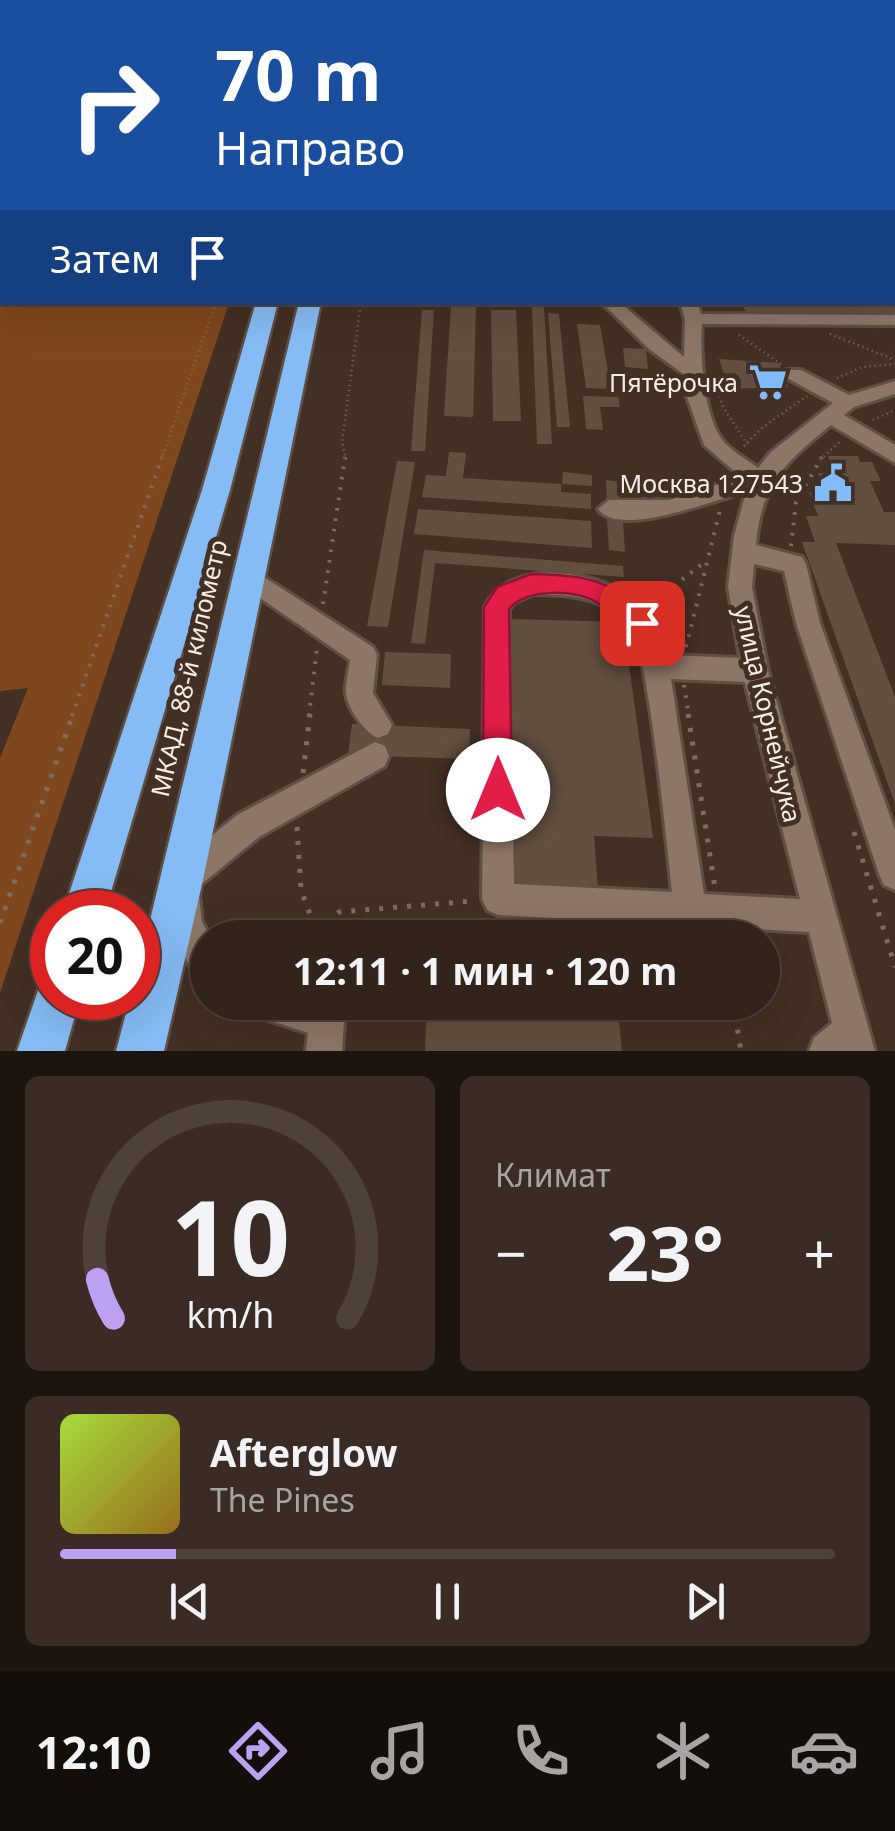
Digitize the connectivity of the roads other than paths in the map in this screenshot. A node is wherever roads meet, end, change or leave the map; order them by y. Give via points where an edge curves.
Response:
1 (266, 305) edge
2 (309, 305) edge
3 (612, 305) edge
4 (699, 313) edge
5 (895, 320) edge
6 (703, 373) junction
7 (790, 373) road end
8 (895, 387) edge
9 (838, 408) junction
10 (895, 456) edge
11 (760, 480) junction
12 (609, 508) dead end
13 (743, 552) junction
14 (248, 578) junction
15 (656, 666) junction
16 (755, 672) junction
17 (895, 874) edge
18 (182, 880) junction
19 (91, 890) edge
20 (691, 911) junction
21 (818, 916) junction
22 (190, 932) edge
23 (50, 1020) edge
24 (296, 1020) edge
25 (326, 1036) edge
26 (845, 1044) edge
27 (40, 1051) edge
28 (140, 1051) edge

1 - 19 highway, МКАД, 88-й километр via 216,490
2 - 14 highway, МКАД, 88-й километр
3 - 6 street via 655,345
4 - 5 street
4 - 6 street
6 - 11 street via 696,394 714,445
7 - 9 street
8 - 9 street, улица Корнейчука
9 - 10 street via 855,432
9 - 11 street, улица Корнейчука
11 - 12 street via 670,510
11 - 13 street, улица Корнейчука
13 - 16 street, улица Корнейчука via 740,587
13 - 17 street via 794,564
14 - 18 highway, МКАД, 88-й километр
14 - 18 street via 364,655 358,695 377,741 248,826
15 - 16 street
15 - 20 street
15 - 20 street via 642,623 604,594 554,583 515,588 497,607 498,900
16 - 21 street, улица Корнейчука
18 - 22 street
18 - 28 highway, МКАД, 88-й километр
20 - 21 street
21 - 26 street, улица Корнейчука
23 - 27 highway
24 - 25 street

